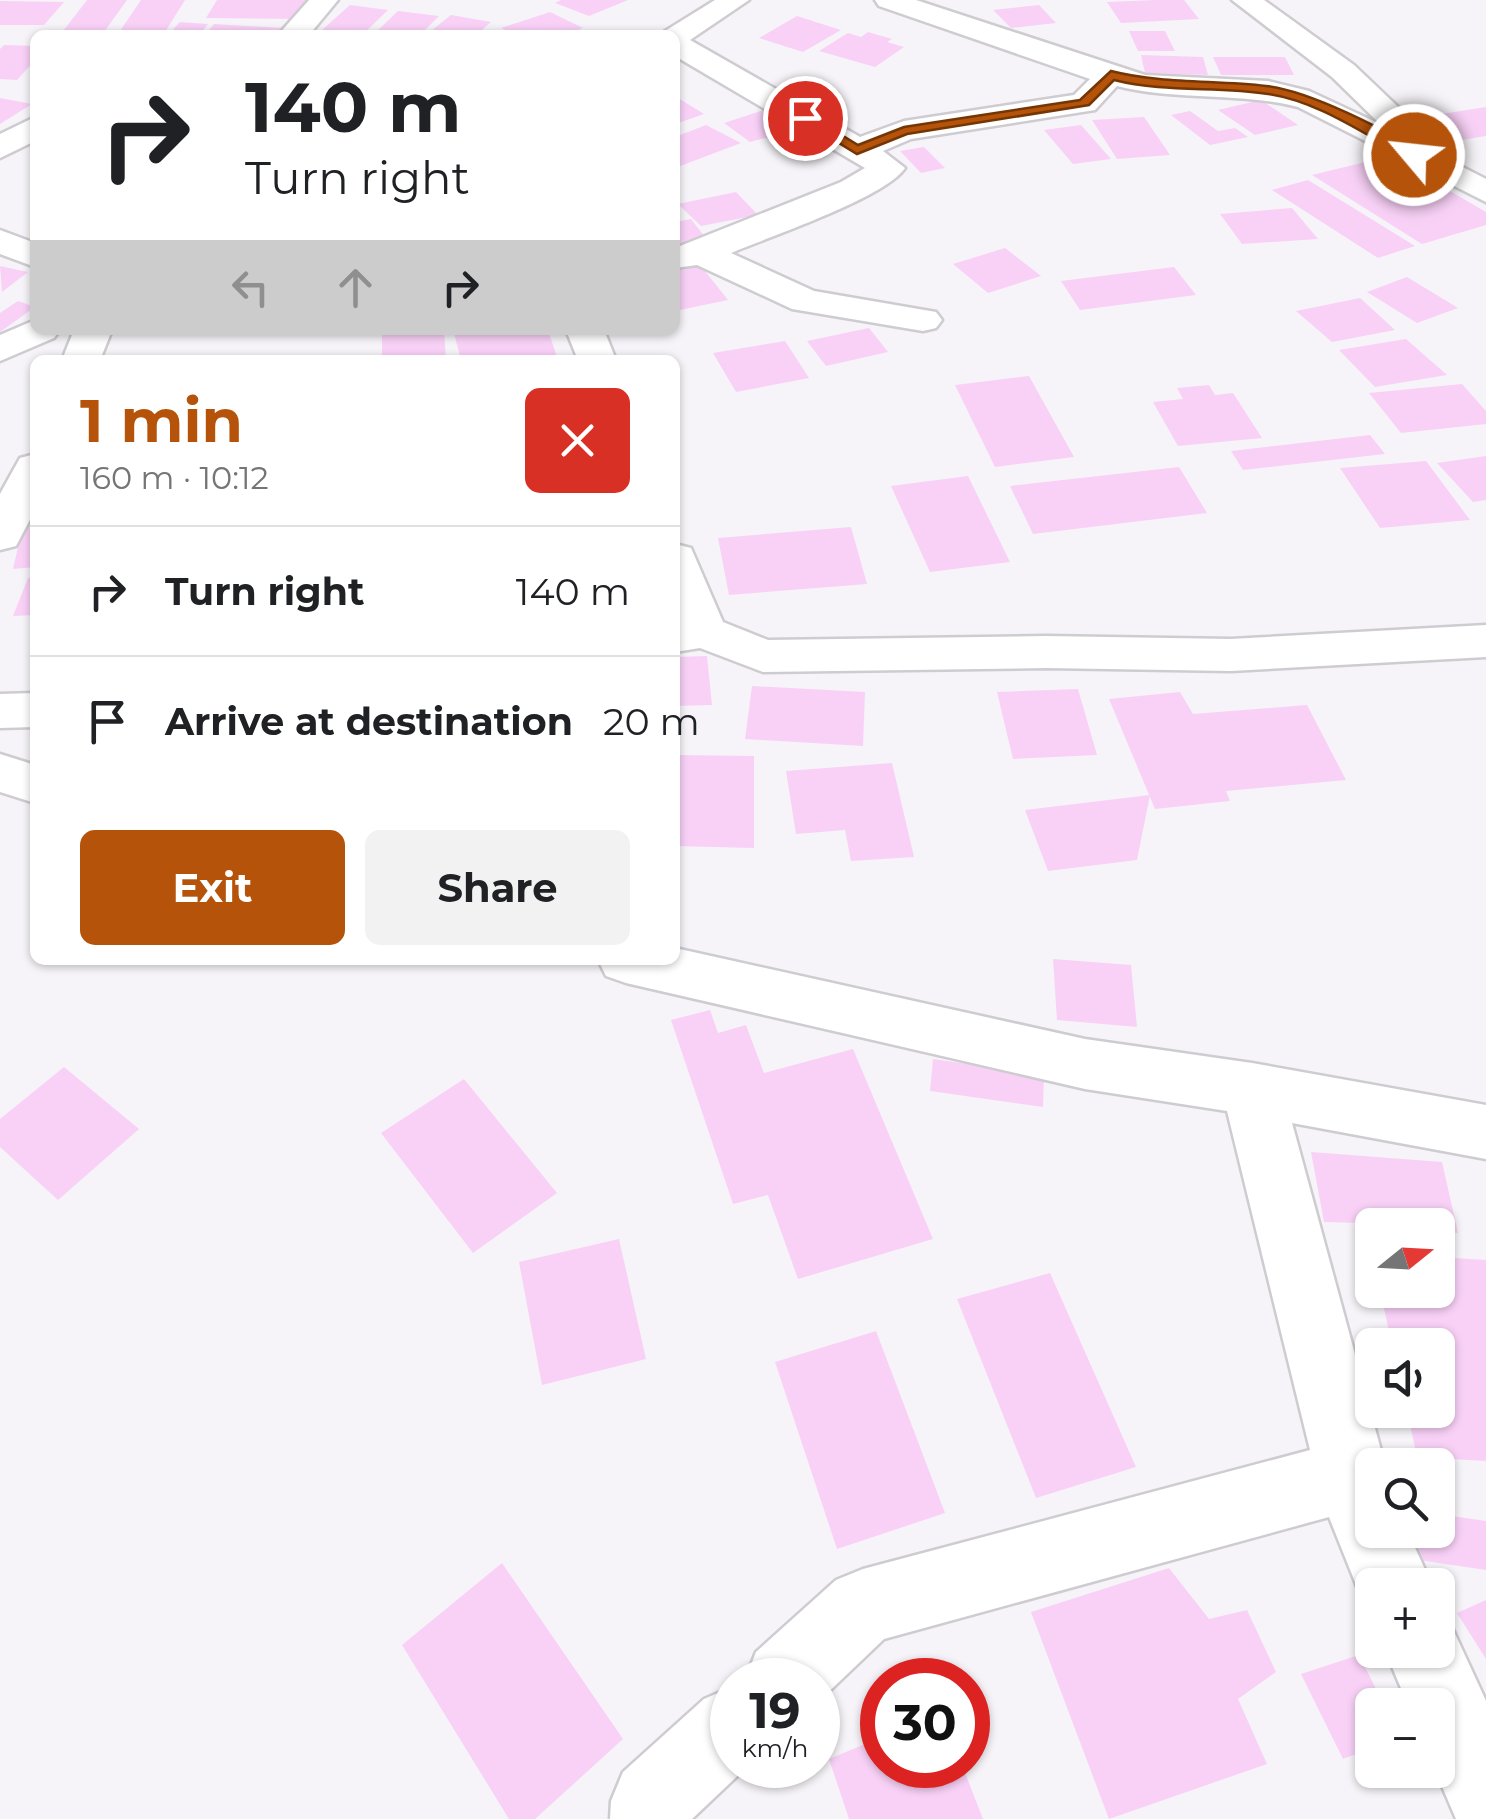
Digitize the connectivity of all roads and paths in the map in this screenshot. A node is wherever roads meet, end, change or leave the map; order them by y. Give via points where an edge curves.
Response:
1 (324, 0) edge
2 (735, 0) edge
3 (889, 0) edge
4 (1246, 0) edge
5 (297, 30) edge
6 (680, 37) edge
7 (680, 43) edge
8 (1111, 75) junction
9 (30, 130) edge
10 (0, 148) edge
11 (857, 150) junction
12 (1449, 174) junction
13 (1486, 192) edge
14 (0, 241) edge
15 (30, 254) edge
16 (688, 256) edge
17 (922, 320) dead end
18 (30, 335) edge
19 (0, 349) edge
20 (30, 476) edge
21 (0, 536) edge
22 (680, 585) edge
23 (689, 634) edge
24 (1486, 641) edge
25 (30, 710) edge
26 (0, 711) edge
27 (0, 773) edge
28 (30, 782) edge
29 (648, 965) edge
30 (1252, 1089) junction
31 (1486, 1132) edge
32 (1352, 1475) junction
33 (1386, 1568) edge
34 (808, 1658) edge
35 (1430, 1668) edge
36 (710, 1747) edge
37 (1486, 1792) edge
38 (651, 1819) edge

1 - 5 street
2 - 6 street
3 - 8 street
4 - 12 street via 1343,72
7 - 11 street
8 - 11 street via 1084,103 904,131
8 - 12 street via 1309,100
9 - 10 street
11 - 16 street via 890,168
12 - 13 street
14 - 15 street
16 - 17 street via 806,300
18 - 19 street
20 - 21 street
22 - 23 street
23 - 24 street via 763,656 1231,655
25 - 26 street
27 - 28 street
29 - 30 street via 1086,1064
30 - 31 street
30 - 32 street
32 - 33 street
32 - 34 street via 864,1607
35 - 37 street
36 - 38 street via 652,1801

